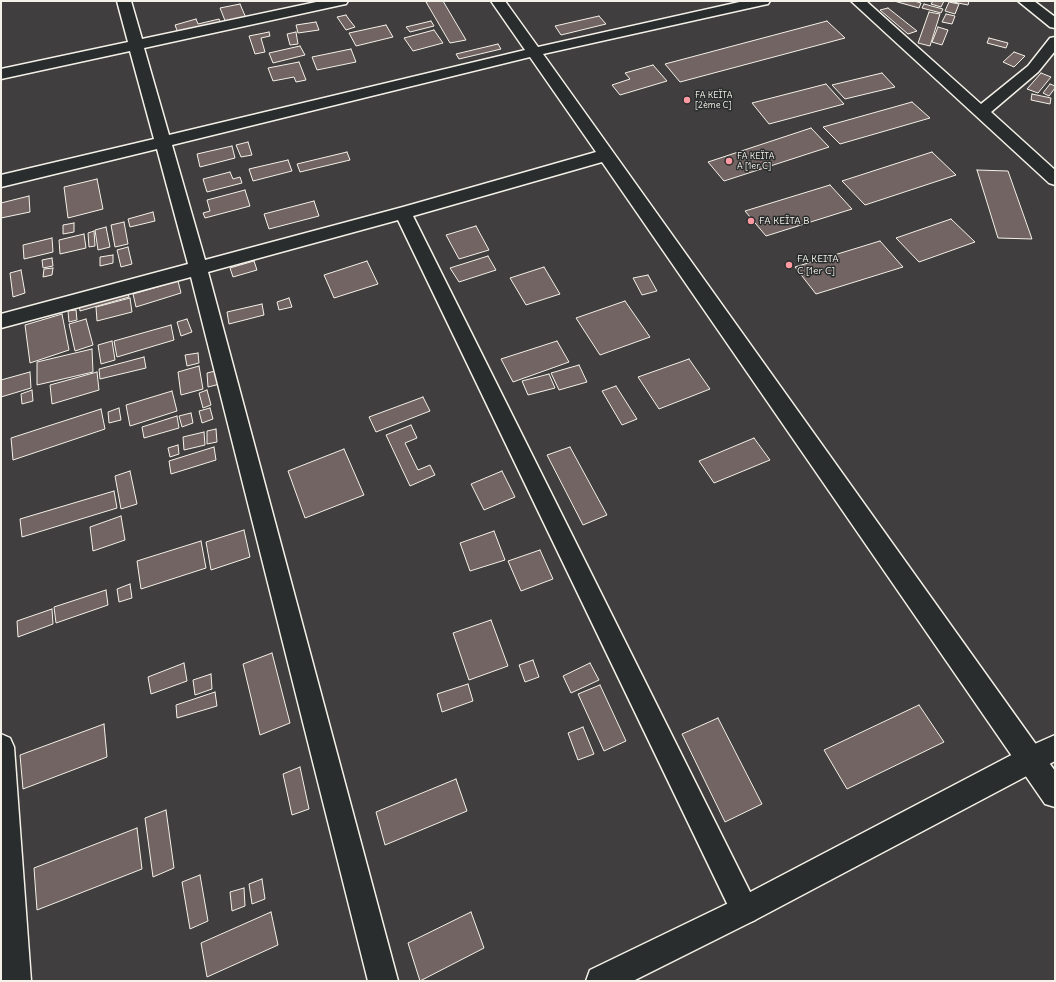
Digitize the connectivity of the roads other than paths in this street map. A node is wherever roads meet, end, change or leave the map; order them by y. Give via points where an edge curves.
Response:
1 (124, 1) edge
2 (341, 1) edge
3 (498, 1) edge
4 (692, 1) edge
5 (763, 1) edge
6 (858, 1) edge
7 (1025, 1) edge
8 (307, 5) edge
9 (707, 8) edge
10 (1055, 24) edge
11 (1055, 41) edge
12 (137, 45) junction
13 (534, 52) junction
14 (1, 74) edge
15 (982, 111) junction
16 (164, 142) junction
17 (606, 155) junction
18 (1055, 179) edge
19 (1, 181) edge
20 (403, 213) junction
21 (198, 269) junction
22 (1, 322) edge
23 (1, 747) edge
24 (1055, 748) edge
25 (1030, 759) junction
26 (1055, 794) edge
27 (745, 910) junction
28 (16, 981) edge
29 (383, 981) edge
30 (601, 981) edge

1 - 12 street
2 - 8 street
3 - 13 street
4 - 9 street
5 - 9 street
6 - 15 street
7 - 10 street
8 - 12 street
9 - 13 street
11 - 15 street via 1033,69
12 - 14 street
12 - 16 street
13 - 16 street
13 - 17 street
15 - 18 street
16 - 19 street
16 - 21 street
17 - 20 street
17 - 25 street
20 - 21 street
20 - 27 street
21 - 22 street
21 - 29 street
23 - 28 street
24 - 25 street
25 - 26 street
25 - 27 street
27 - 30 street

